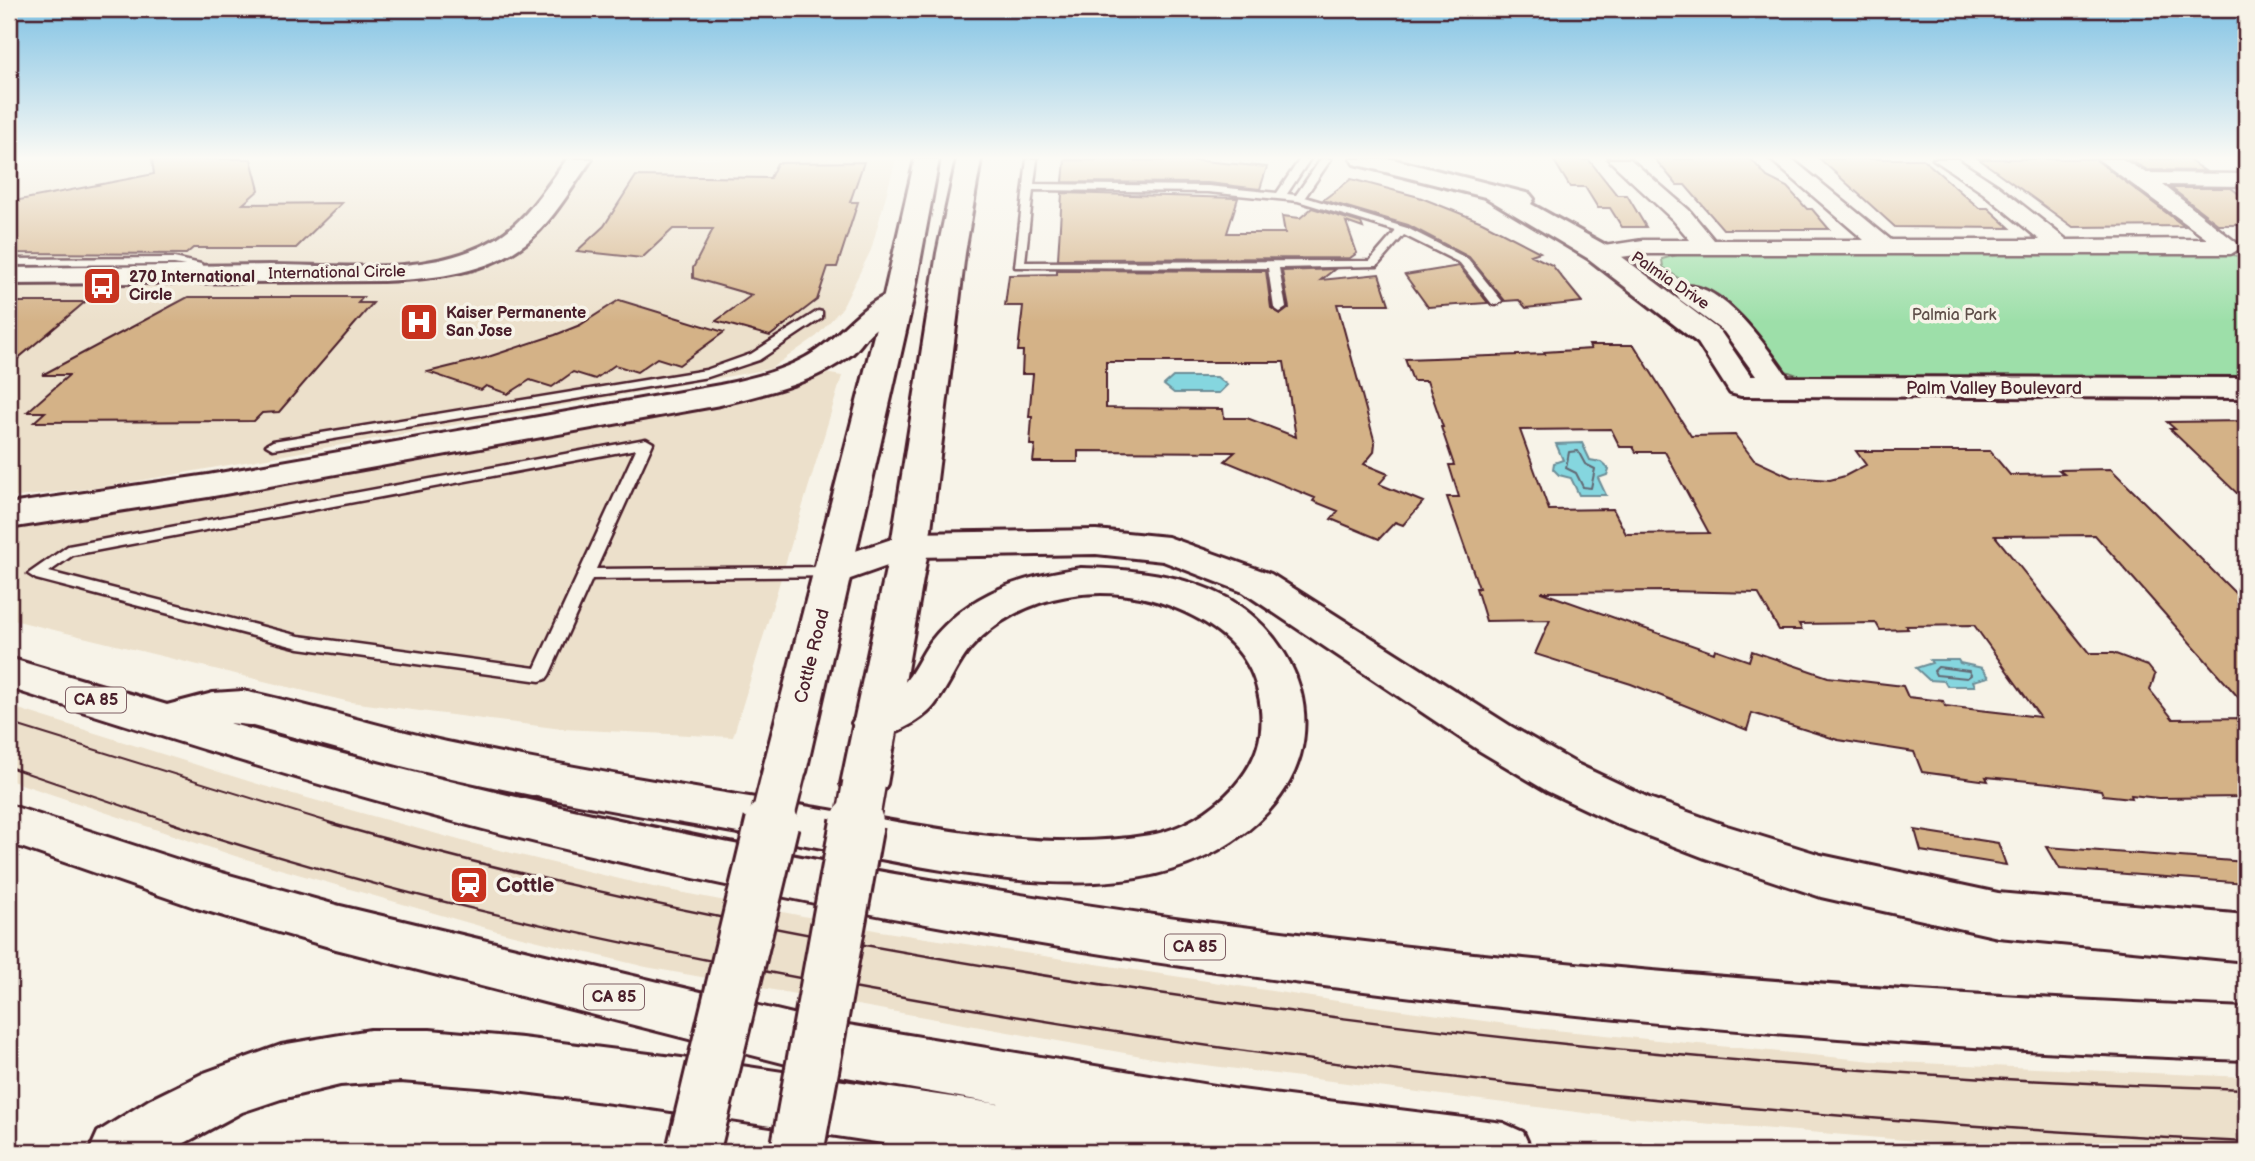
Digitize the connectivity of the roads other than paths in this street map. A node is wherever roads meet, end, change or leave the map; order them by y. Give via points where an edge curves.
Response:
1 (539, 213) edge
2 (913, 213) edge
3 (960, 213) edge
4 (1025, 213) edge
5 (1348, 213) edge
6 (1534, 213) edge
7 (1679, 213) edge
8 (1845, 213) edge
9 (2020, 213) edge
10 (2189, 213) edge
11 (1403, 230) junction
12 (2060, 245) junction
13 (1707, 246) junction
14 (1885, 246) junction
15 (2237, 248) edge
16 (1611, 251) junction
17 (9, 262) edge
18 (1273, 264) junction
19 (193, 275) junction
20 (9, 276) edge
21 (898, 300) junction
22 (1496, 302) dead end
23 (1280, 308) dead end
24 (818, 315) dead end
25 (1741, 386) joint
26 (1779, 386) junction
27 (2246, 388) edge
28 (272, 446) dead end
29 (9, 516) edge
30 (910, 545) junction
31 (833, 572) junction
32 (586, 574) junction
33 (9, 673) edge
34 (165, 722) junction
35 (874, 723) junction
36 (9, 824) edge
37 (2246, 938) edge
38 (2246, 1034) edge
39 (1233, 1116) junction
40 (118, 1152) edge
41 (692, 1152) edge
42 (797, 1152) edge
43 (1136, 1152) edge
44 (1150, 1152) edge
45 (1503, 1152) edge

1 - 19 main road, International Circle via 519,236 493,252 413,272
2 - 21 main road, Cottle Road
3 - 30 main road
4 - 18 lane via 1019,265
5 - 11 lane
6 - 16 main road, Palmia Drive
7 - 13 street
8 - 14 street
9 - 12 street
10 - 15 street
11 - 18 lane via 1373,264
11 - 22 lane via 1464,261
12 - 14 street
12 - 15 street
13 - 14 street
13 - 16 street
16 - 25 main road, Palmia Drive via 1709,337
16 - 26 main road, Palmia Drive via 1735,326
17 - 19 lane via 174,261 197,265
18 - 23 lane
19 - 20 main road, International Circle
21 - 29 main road via 861,325 823,360 778,381 235,481
21 - 31 main road, Cottle Road
24 - 28 lane via 755,357 708,373
25 - 26 main road, Palm Valley Boulevard
26 - 27 main road, Palm Valley Boulevard
30 - 31 main road
30 - 35 main road
30 - 37 main road via 1096,541 1168,549 1257,583 1563,778 1633,811 1722,844 1821,876 1998,915
31 - 32 lane
31 - 41 main road, Cottle Road, bridge
32 - 32 lane via 646,443 68,551 36,573 299,642 540,675
33 - 34 main road, CA 85
34 - 35 main road via 236,706 392,747 638,797 904,842 1084,861 1181,848 1229,822 1270,775 1283,745 1285,718 1273,668 1255,640 1231,617 1180,593 1107,580 1052,584 998,604 951,640 918,696
34 - 38 main road, CA 85 via 416,793 597,836 902,898 1211,950 1737,1005 1926,1020
35 - 42 main road, bridge
36 - 39 main road, CA 85 via 197,887 336,927 818,1046
39 - 44 main road
39 - 45 main road, CA 85
40 - 43 main road via 176,1115 294,1067 391,1057 450,1057 637,1079

